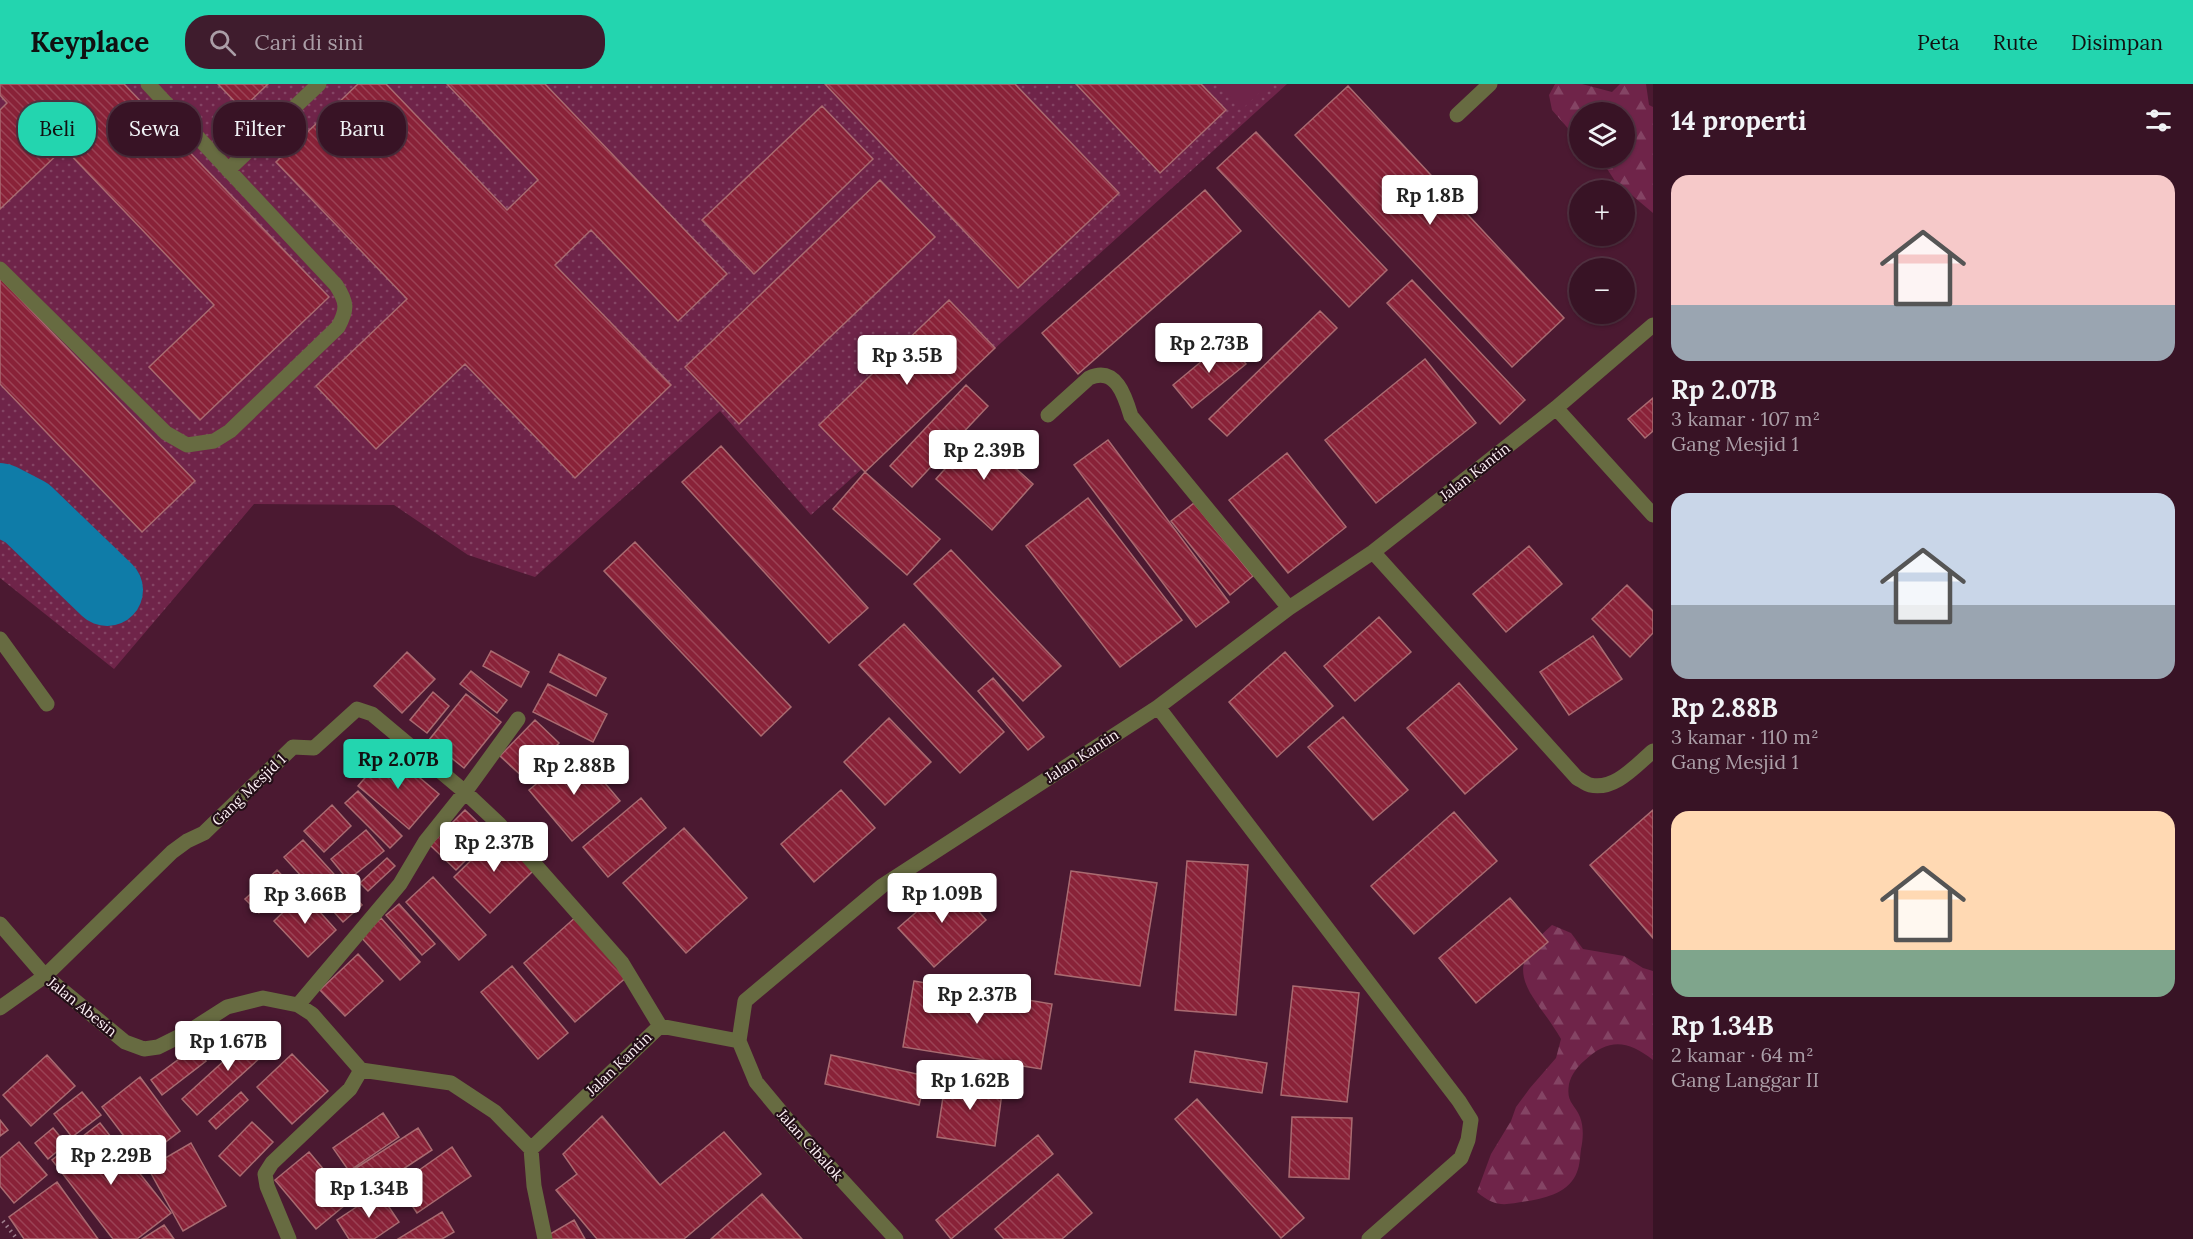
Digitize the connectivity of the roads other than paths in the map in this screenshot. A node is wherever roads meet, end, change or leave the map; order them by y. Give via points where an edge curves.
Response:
1 (148, 84) edge
2 (319, 84) edge
3 (1490, 84) edge
4 (1457, 115) dead end
5 (228, 170) junction
6 (0, 269) edge
7 (1653, 325) edge
8 (1556, 408) junction
9 (1048, 415) dead end
10 (1653, 515) edge
11 (1373, 552) junction
12 (1289, 608) junction
13 (0, 639) edge
14 (47, 704) dead end
15 (1158, 707) junction
16 (518, 719) dead end
17 (1653, 751) edge
18 (465, 792) junction
19 (0, 924) edge
20 (45, 976) junction
21 (298, 1005) junction
22 (0, 1008) edge
23 (660, 1026) junction
24 (740, 1041) junction
25 (361, 1070) junction
26 (531, 1149) junction
27 (289, 1239) edge
28 (545, 1239) edge
29 (896, 1239) edge
30 (1369, 1239) edge

1 - 5 street
2 - 5 street
3 - 4 street
5 - 6 street via 346,300 338,327 230,431 214,441 187,445 166,433
7 - 8 street, Jalan Kantin
8 - 10 street
8 - 11 street, Jalan Kantin
9 - 12 street via 1089,378 1097,374 1112,379 1120,388 1131,416
11 - 12 street, Jalan Kantin
11 - 17 street via 1577,778 1590,785 1606,785
12 - 15 street, Jalan Kantin
13 - 14 street
15 - 24 street, Jalan Kantin via 882,886 745,1001
15 - 30 street via 1471,1120 1461,1158
16 - 18 street
18 - 20 street, Gang Mesjid 1 via 372,714 357,709 314,748 293,747 204,833 172,852
18 - 21 street via 425,842 400,884
18 - 23 street via 499,824 622,963
19 - 20 street, Jalan Abesin
20 - 21 street, Jalan Abesin via 124,1042 144,1049 158,1047 188,1032 227,1007 263,998
20 - 22 street
21 - 25 street, Jalan Abesin via 312,1014
23 - 24 street, Jalan Kantin
23 - 26 street, Jalan Kantin
24 - 29 street, Jalan Cibalok via 756,1082
25 - 26 street via 451,1083 495,1112
25 - 27 street via 350,1089 265,1174
26 - 28 street

